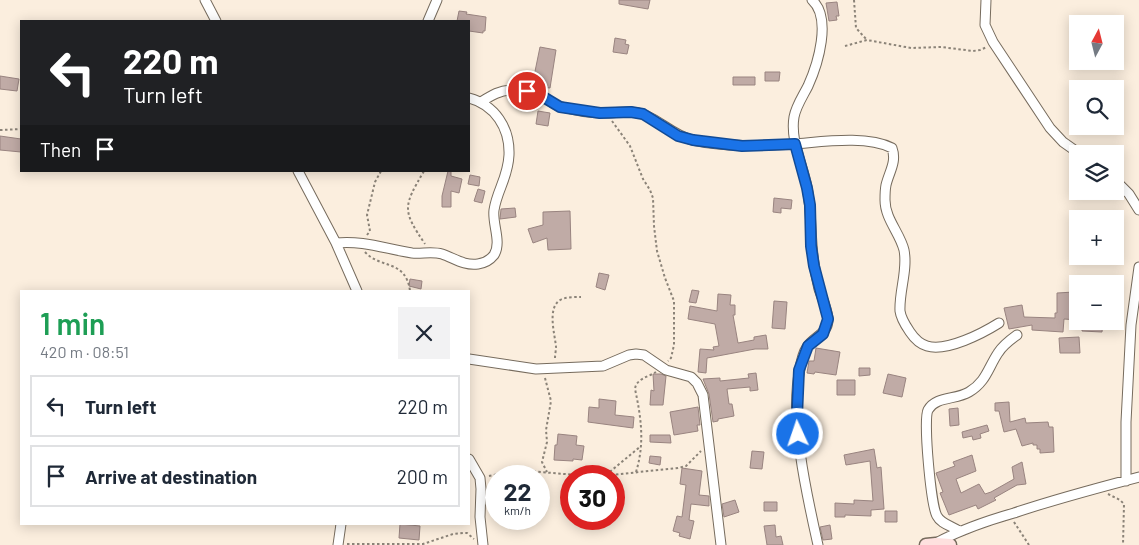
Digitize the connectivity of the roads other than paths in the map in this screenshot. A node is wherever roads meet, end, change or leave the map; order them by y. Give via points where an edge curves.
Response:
1 (205, 0) edge
2 (437, 0) edge
3 (812, 0) edge
4 (986, 0) edge
5 (215, 20) edge
6 (428, 20) edge
7 (470, 98) edge
8 (481, 102) junction
9 (795, 144) junction
10 (1069, 146) edge
11 (299, 172) edge
12 (1124, 189) edge
13 (1139, 210) edge
14 (336, 243) junction
15 (1139, 267) edge
16 (357, 290) edge
17 (999, 323) dead end
18 (1017, 334) dead end
19 (470, 359) edge
20 (470, 462) edge
21 (1139, 477) edge
22 (1126, 481) junction
23 (341, 525) edge
24 (959, 531) junction
25 (338, 544) edge
26 (482, 544) edge
27 (931, 544) edge
28 (721, 545) edge
29 (818, 545) edge
30 (950, 545) edge

1 - 5 street
2 - 6 street
3 - 9 street via 822,15 822,30 818,58 794,117
4 - 10 street via 985,24 992,42 1050,128
7 - 8 street
8 - 9 street via 496,92 527,91 560,107 600,113 643,114 678,136 693,140 742,146
8 - 14 street via 502,123 509,151 506,178 494,211 497,244 489,261 465,263 431,252 414,253 359,242
9 - 17 street via 852,141 892,148 893,164 886,186 885,204 904,250 900,312 903,322 919,342 928,347 948,345 976,336
9 - 29 street via 810,205 814,266 828,319 823,334 808,346 803,355 797,398 798,434
11 - 14 street
12 - 13 street
14 - 16 street
15 - 22 street via 1131,325
18 - 24 street via 999,351 987,375 976,387 936,402 927,413 925,423 935,512 938,518
19 - 28 street via 536,370 603,366 636,354 644,355 672,372 691,377 702,395
20 - 26 street via 480,478
21 - 22 street
22 - 24 street
23 - 25 street
24 - 27 street
27 - 30 main road

